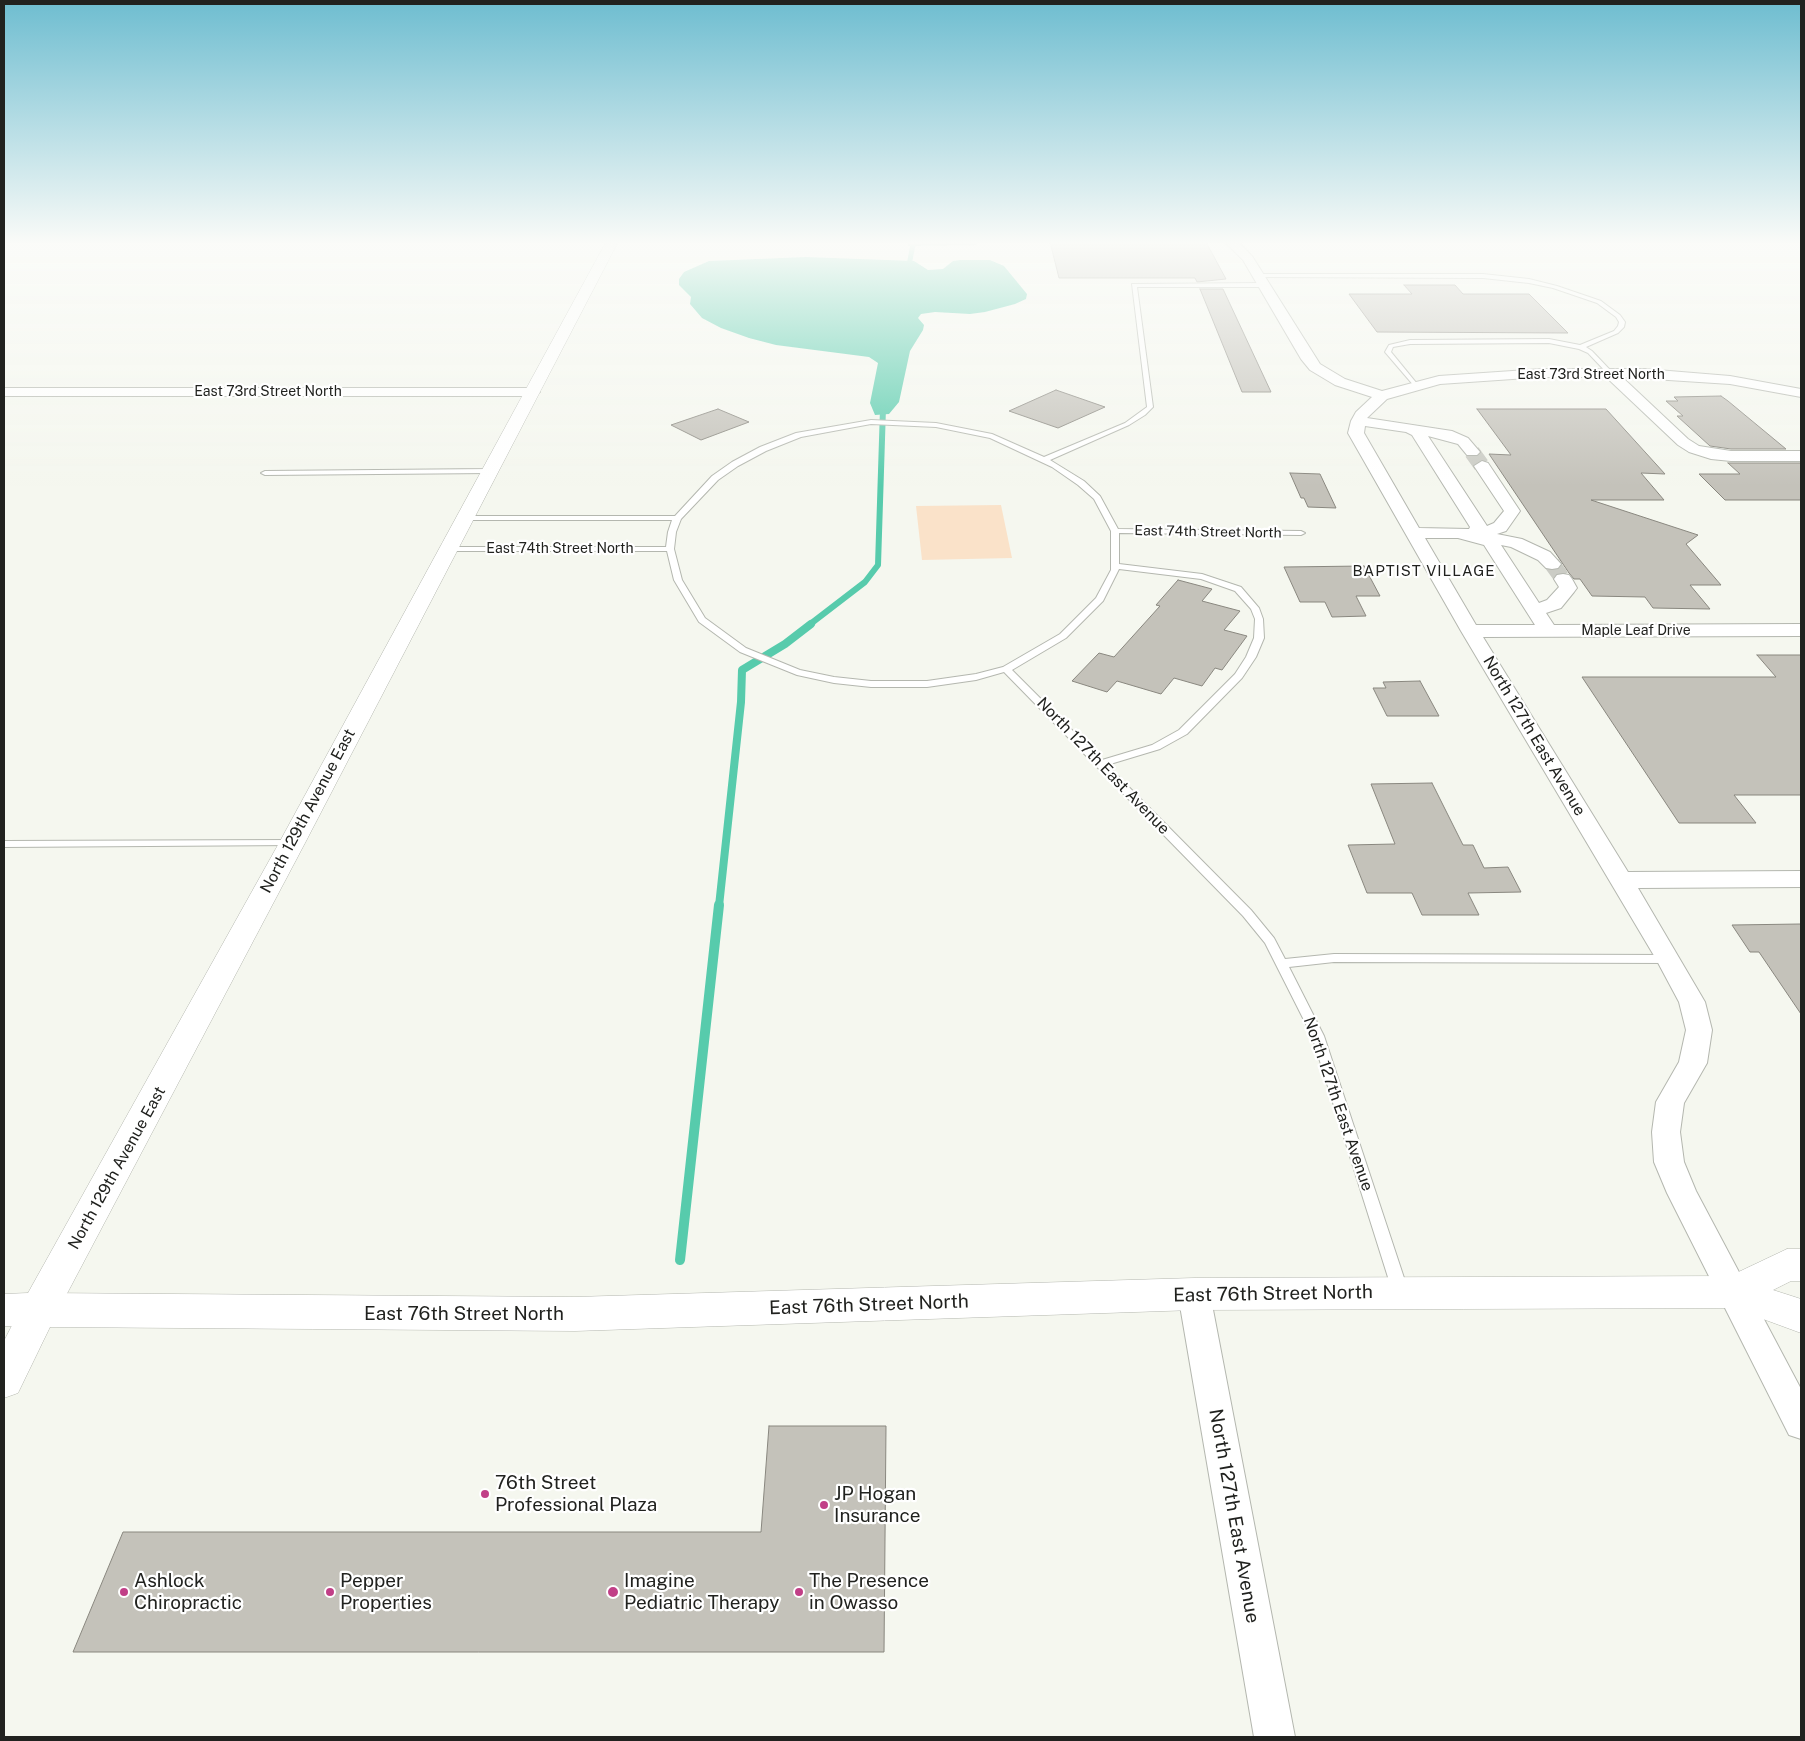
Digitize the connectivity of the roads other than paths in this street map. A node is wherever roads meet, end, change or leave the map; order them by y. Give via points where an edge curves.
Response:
1 (569, 323) edge
2 (1139, 323) edge
3 (1287, 323) edge
4 (1622, 323) edge
5 (1581, 347) junction
6 (1610, 372) junction
7 (1416, 385) junction
8 (4, 392) edge
9 (533, 392) junction
10 (1801, 393) edge
11 (1382, 396) junction
12 (1358, 421) junction
13 (1410, 428) junction
14 (1472, 452) tunnel mouth
15 (1801, 456) edge
16 (1044, 460) junction
17 (1482, 466) tunnel mouth
18 (489, 471) junction
19 (265, 473) dead end
20 (466, 518) junction
21 (676, 518) junction
22 (1115, 531) junction
23 (1301, 533) dead end
24 (1414, 533) junction
25 (1475, 535) junction
26 (449, 549) junction
27 (670, 549) junction
28 (1552, 564) tunnel mouth
29 (1116, 566) junction
30 (1563, 579) dead end
31 (1535, 611) junction
32 (1801, 630) edge
33 (1548, 631) junction
34 (1470, 632) junction
35 (1006, 668) junction
36 (1100, 764) junction
37 (292, 843) junction
38 (4, 844) edge
39 (1622, 880) junction
40 (1801, 880) edge
41 (1669, 959) junction
42 (1283, 963) junction
43 (1801, 1265) edge
44 (1400, 1292) junction
45 (1734, 1292) junction
46 (1194, 1294) junction
47 (21, 1310) edge
48 (1801, 1316) edge
49 (4, 1380) edge
50 (1801, 1424) edge
51 (1275, 1737) edge

1 - 9 street, North 129th Avenue East
2 - 16 lane via 1150,407 1127,424
3 - 11 street via 1315,367 1340,382
4 - 5 lane via 1616,332
5 - 6 lane
5 - 7 lane via 1549,341 1410,342 1391,346 1388,352
6 - 7 street, East 73rd Street North via 1487,376
6 - 10 street, East 73rd Street North via 1730,380
6 - 15 street via 1683,442 1694,448 1731,456
7 - 11 street, East 73rd Street North
8 - 9 street, East 73rd Street North
9 - 18 street, North 129th Avenue East
11 - 12 street via 1369,405
12 - 13 street
12 - 24 street, North 127th East Avenue via 1356,433 1362,447
13 - 14 street via 1452,436 1463,441
13 - 25 street via 1418,432 1479,528
16 - 21 lane, East 74th Street North via 992,436 968,430 928,424 871,422 799,435 763,449 715,478
16 - 22 lane, East 74th Street North via 1081,483 1097,498
17 - 25 street via 1512,511 1500,528
18 - 19 lane
18 - 20 street, North 129th Avenue East
20 - 21 lane, East 74th Street North
20 - 26 street, North 129th Avenue East
21 - 27 lane, East 74th Street North
22 - 23 lane, East 74th Street North
22 - 29 lane, East 74th Street North
24 - 25 street
24 - 34 street, North 127th East Avenue
25 - 28 street via 1516,543 1544,556
25 - 31 street via 1490,541
26 - 27 lane, East 74th Street North
26 - 37 street, North 129th Avenue East
27 - 35 lane, East 74th Street North via 678,580 702,620 743,650 797,672 834,680 880,684 937,682 976,677
29 - 35 lane, East 74th Street North via 1100,600 1080,621 1063,636
29 - 36 lane via 1202,577 1238,589 1255,608 1259,619 1259,638 1239,676 1183,732 1156,747
30 - 31 street via 1568,588 1554,604
31 - 33 street
32 - 33 street, Maple Leaf Drive
33 - 34 street, Maple Leaf Drive
34 - 39 street, North 127th East Avenue
35 - 36 lane, North 127th East Avenue
36 - 42 lane, North 127th East Avenue via 1247,913
37 - 38 lane
37 - 47 street, North 129th Avenue East
39 - 40 street
39 - 41 street, North 127th East Avenue
41 - 42 lane via 1334,958
41 - 45 street, North 127th East Avenue via 1692,1002 1699,1030 1693,1063 1670,1102 1666,1132 1669,1162
42 - 44 lane, North 127th East Avenue via 1318,1036
43 - 45 street, East 76th Street North via 1787,1265
44 - 45 street, East 76th Street North
44 - 46 street, East 76th Street North
45 - 48 street, East 76th Street North
45 - 50 street, North 127th East Avenue
46 - 47 street, East 76th Street North via 575,1314
46 - 51 street, North 127th East Avenue
47 - 49 street, North 129th Avenue East

